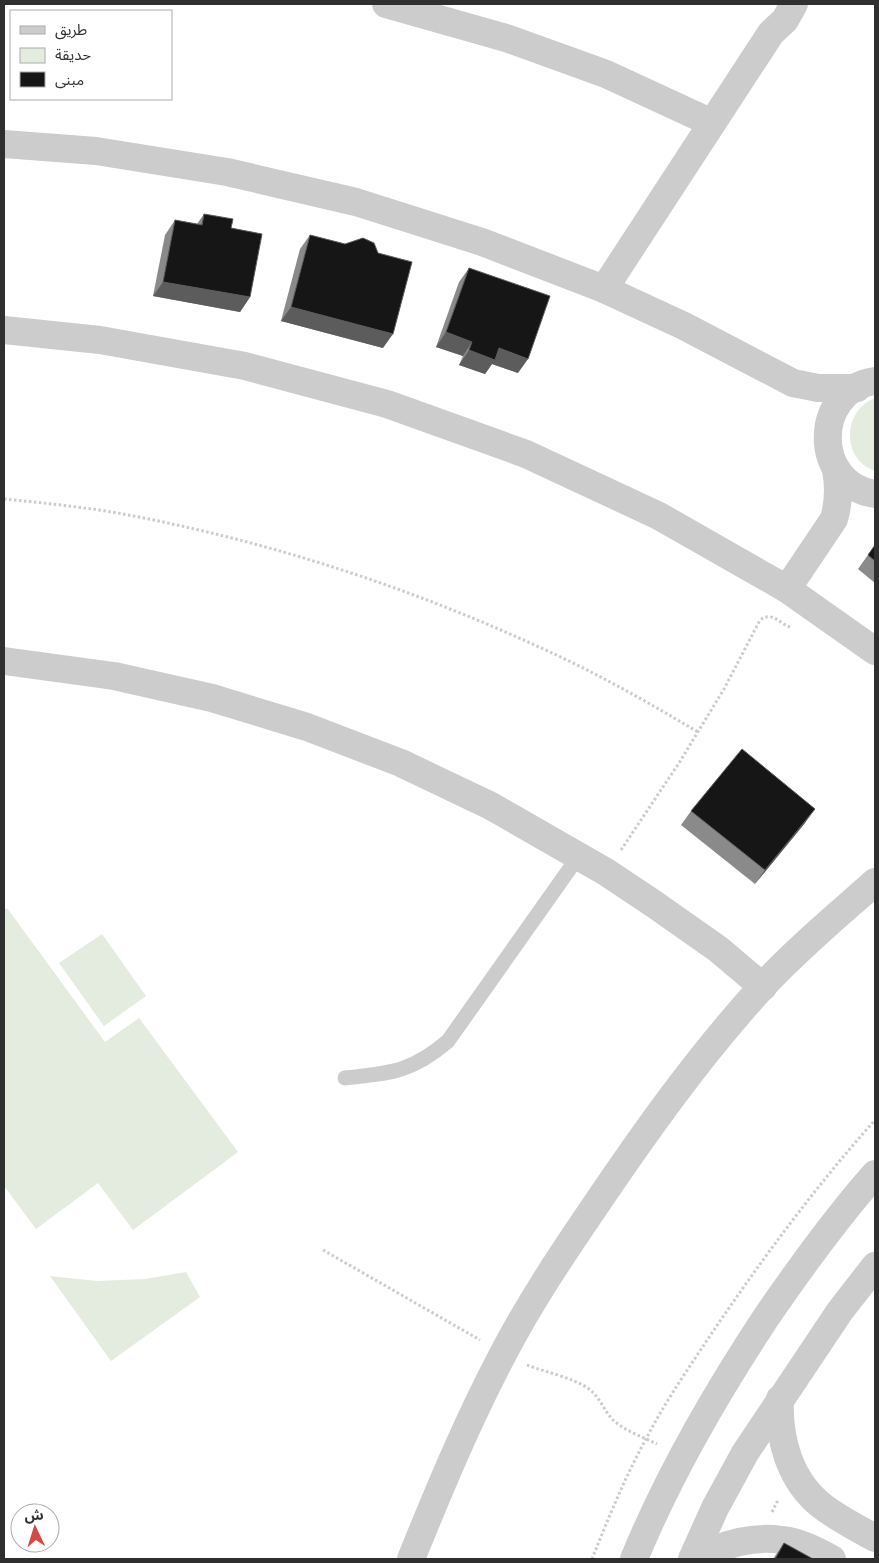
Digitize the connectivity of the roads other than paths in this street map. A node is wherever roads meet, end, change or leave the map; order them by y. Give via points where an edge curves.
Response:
1 (386, 4) edge
2 (779, 4) edge
3 (794, 4) edge
4 (771, 33) junction
5 (712, 122) junction
6 (4, 144) edge
7 (604, 289) junction
8 (4, 330) edge
9 (793, 383) junction
10 (866, 384) edge
11 (827, 435) junction
12 (836, 469) junction
13 (875, 494) edge
14 (875, 498) edge
15 (834, 519) junction
16 (787, 589) junction
17 (875, 651) edge
18 (4, 661) edge
19 (578, 857) junction
20 (875, 882) edge
21 (763, 987) junction
22 (345, 1078) dead end
23 (875, 1174) edge
24 (875, 1266) edge
25 (780, 1399) junction
26 (875, 1538) edge
27 (411, 1559) edge
28 (634, 1559) edge
29 (692, 1559) edge
30 (700, 1559) edge
31 (832, 1559) edge

1 - 5 street via 496,35 606,74
2 - 4 street
3 - 4 street via 785,20
4 - 5 street
5 - 7 street
6 - 7 street via 96,151 227,172 356,202 482,242
7 - 9 street
8 - 16 street via 100,340 245,366 387,404 544,462 660,516
9 - 10 street via 818,388
9 - 11 street via 816,413
10 - 11 street via 845,396 836,407
11 - 12 street via 828,450
12 - 13 street via 855,488
12 - 15 street via 839,494
14 - 15 street
15 - 16 street
16 - 17 street
18 - 19 street via 114,676 212,698 307,727 410,768 491,806
19 - 21 street via 654,904
19 - 22 lane via 448,1041 434,1054 400,1070
20 - 21 street
21 - 27 street via 698,1062 638,1142 530,1306 483,1394
23 - 28 street via 798,1271 737,1362 666,1488
24 - 25 street
25 - 26 street via 782,1438 796,1475 821,1505
25 - 29 street via 729,1481
30 - 31 street via 723,1547 762,1539 802,1545

